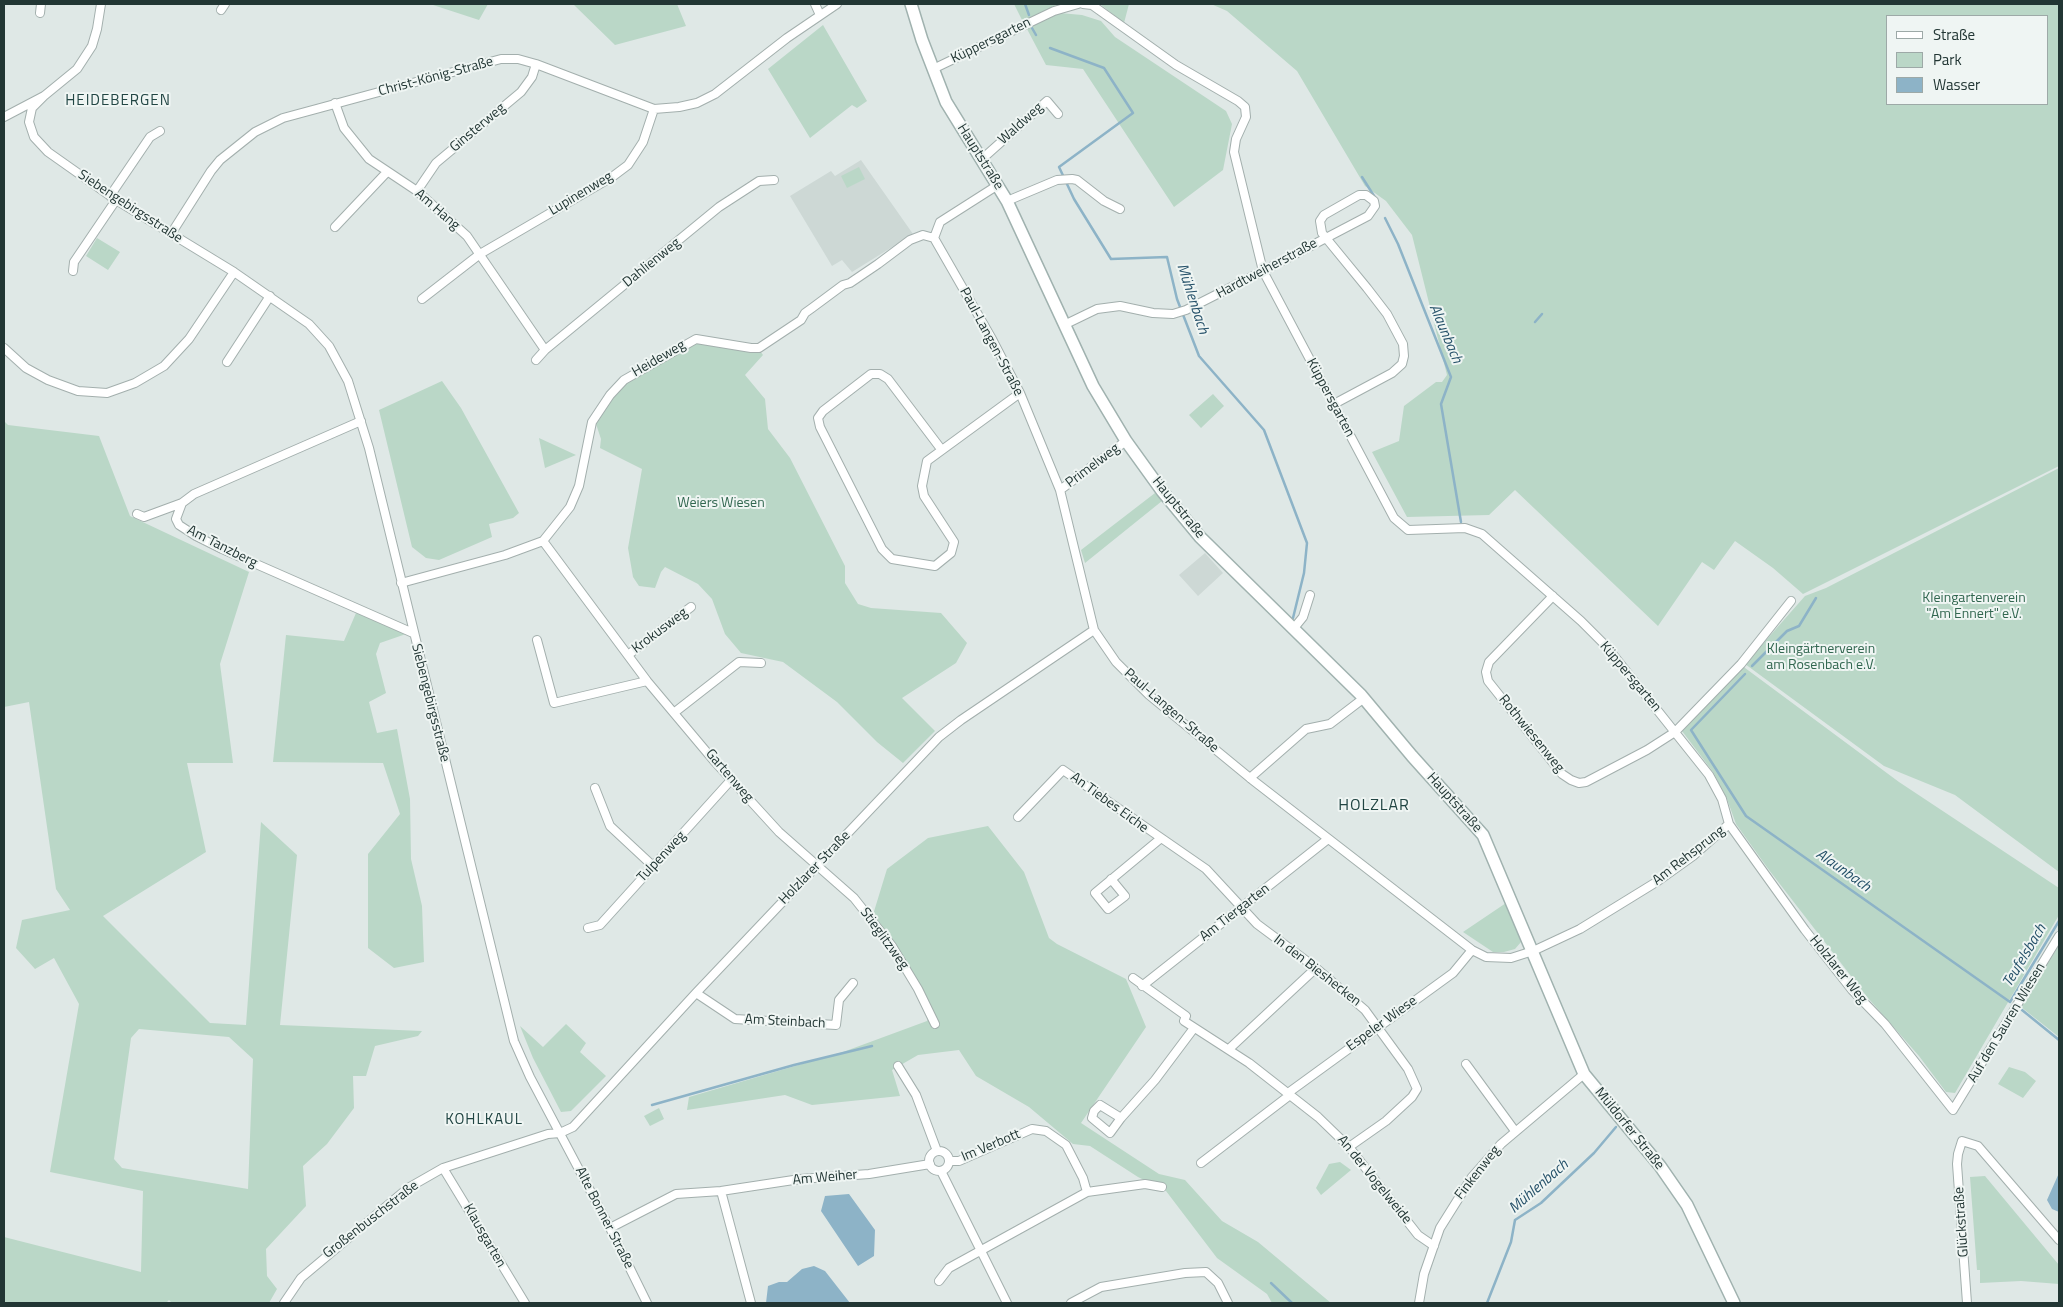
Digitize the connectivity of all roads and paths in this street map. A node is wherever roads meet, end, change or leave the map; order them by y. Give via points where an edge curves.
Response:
1 (41, 4) edge
2 (101, 4) edge
3 (815, 4) edge
4 (837, 4) edge
5 (911, 4) edge
6 (1078, 4) edge
7 (1083, 4) edge
8 (40, 13) dead end
9 (820, 15) junction
10 (536, 64) junction
11 (933, 69) junction
12 (44, 96) junction
13 (335, 103) junction
14 (654, 109) junction
15 (1058, 114) dead end
16 (4, 117) edge
17 (160, 131) dead end
18 (982, 159) junction
19 (387, 172) junction
20 (774, 180) dead end
21 (998, 185) junction
22 (417, 191) junction
23 (113, 198) junction
24 (1007, 201) junction
25 (1120, 209) dead end
26 (336, 227) dead end
27 (171, 234) junction
28 (934, 238) junction
29 (1326, 238) junction
30 (480, 254) junction
31 (73, 271) dead end
32 (1263, 271) junction
33 (234, 272) junction
34 (270, 296) junction
35 (422, 299) dead end
36 (1066, 324) junction
37 (4, 348) edge
38 (545, 350) junction
39 (536, 360) dead end
40 (227, 362) dead end
41 (1020, 393) junction
42 (1334, 404) junction
43 (361, 421) junction
44 (1126, 441) junction
45 (942, 449) junction
46 (1060, 490) junction
47 (182, 503) junction
48 (137, 514) dead end
49 (544, 541) junction
50 (401, 583) junction
51 (1310, 595) dead end
52 (1553, 596) junction
53 (1791, 601) dead end
54 (691, 607) dead end
55 (1294, 628) junction
56 (1094, 630) junction
57 (413, 633) junction
58 (537, 640) dead end
59 (628, 655) junction
60 (761, 663) dead end
61 (647, 681) junction
62 (1364, 698) junction
63 (675, 712) junction
64 (1675, 732) junction
65 (1250, 778) junction
66 (732, 780) junction
67 (595, 788) dead end
68 (1018, 817) dead end
69 (1730, 824) junction
70 (1160, 839) junction
71 (1328, 840) junction
72 (654, 867) junction
73 (816, 867) junction
74 (1111, 880) dead end
75 (1243, 907) junction
76 (588, 928) dead end
77 (2059, 936) edge
78 (1472, 950) junction
79 (1533, 951) junction
80 (1316, 968) junction
81 (1133, 978) dead end
82 (853, 983) dead end
83 (1144, 987) junction
84 (696, 993) junction
85 (935, 1024) dead end
86 (1378, 1027) junction
87 (1194, 1028) junction
88 (1229, 1049) junction
89 (1466, 1064) dead end
90 (898, 1066) dead end
91 (1584, 1074) junction
92 (1289, 1094) junction
93 (1953, 1110) joint
94 (1121, 1118) dead end
95 (1515, 1131) junction
96 (560, 1133) junction
97 (1349, 1147) junction
98 (937, 1151) junction
99 (949, 1161) junction
100 (1201, 1163) dead end
101 (930, 1164) junction
102 (443, 1168) junction
103 (941, 1171) junction
104 (1162, 1186) dead end
105 (721, 1191) junction
106 (1087, 1192) junction
107 (610, 1228) junction
108 (2059, 1240) edge
109 (1434, 1246) junction
110 (980, 1250) junction
111 (939, 1281) dead end
112 (284, 1303) edge
113 (525, 1303) edge
114 (647, 1303) edge
115 (751, 1303) edge
116 (1007, 1303) edge
117 (1072, 1303) edge
118 (1228, 1303) edge
119 (1419, 1303) edge
120 (1734, 1303) edge
121 (1967, 1303) edge

1 - 8 street
2 - 12 street, Siebengebirgsstraße via 97,29 85,58 71,75
3 - 9 street
4 - 9 street, Christ-König-Straße
5 - 11 main road, Hauptstraße
6 - 11 street, Küppersgarten via 1054,11
7 - 32 street, Küppersgarten via 1092,5 1244,107 1246,117 1234,152
9 - 14 street, Christ-König-Straße via 714,94 697,103
10 - 13 street, Christ-König-Straße via 501,59
10 - 14 street, Christ-König-Straße
10 - 22 street, Ginsterweg via 522,92 436,163
11 - 18 main road, Hauptstraße via 946,102
12 - 16 street, Siebengebirgsstraße
12 - 23 street, Siebengebirgsstraße via 32,108 29,122 34,136 48,152
13 - 19 street, Am Hang via 344,128 369,159
13 - 27 street, Christ-König-Straße via 269,124 231,151 211,171
14 - 30 street, Lupinenweg via 643,142 628,165
15 - 18 street, Waldweg via 1047,101
17 - 23 street via 150,138
18 - 21 main road, Hauptstraße
19 - 22 street, Am Hang
19 - 26 street
20 - 38 street, Dahlienweg via 759,181 719,207
21 - 24 main road, Hauptstraße
21 - 28 street via 940,222
22 - 30 street, Am Hang via 467,236
23 - 27 street, Siebengebirgsstraße
23 - 31 street via 74,262
24 - 25 street via 1057,180 1072,179
24 - 36 main road, Hauptstraße
27 - 33 street, Siebengebirgsstraße
28 - 41 street, Paul-Langen-Straße
28 - 49 street, Heideweg via 923,235 910,240 805,313 802,320 758,348 696,339 624,380 610,394 592,422 579,486 570,508
29 - 29 street, Hardtweiherstraße via 1368,216 1375,206 1370,197 1359,196 1324,215 1321,224
29 - 32 street, Hardtweiherstraße
29 - 42 street via 1387,314 1403,344 1404,356 1402,364 1392,373
30 - 35 street
30 - 38 street, Am Hang
32 - 36 street, Hardtweiherstraße via 1174,314 1120,306 1097,309
32 - 42 street, Küppersgarten
33 - 34 street, Siebengebirgsstraße
33 - 37 street via 190,339 164,366 135,383 107,392 78,391 26,368
34 - 40 street
34 - 43 street, Siebengebirgsstraße via 309,324 329,346 348,380
36 - 44 main road, Hauptstraße via 1093,386
38 - 39 street, Dahlienweg
41 - 45 street
41 - 46 street, Paul-Langen-Straße
42 - 52 street, Küppersgarten via 1389,509 1401,525 1408,530 1465,528 1482,534
43 - 47 street via 194,494
43 - 50 street, Siebengebirgsstraße
44 - 46 street, Primelweg
44 - 55 main road, Hauptstraße via 1200,537
45 - 45 street via 888,379 880,374 871,374 818,418 882,549 892,559 936,566 951,553 954,542 924,496 922,486 927,462
46 - 56 street, Paul-Langen-Straße
47 - 48 street via 144,517
47 - 57 street, Am Tanzberg via 176,519 179,525 196,536
49 - 50 street via 505,556
49 - 59 street, Gartenweg
50 - 57 street, Siebengebirgsstraße
51 - 55 street via 1303,617
52 - 64 street, Küppersgarten via 1607,647
52 - 64 street, Rothwiesenweg via 1489,662 1486,672 1488,681 1562,774 1571,780 1586,782
53 - 64 street via 1741,664
54 - 59 street, Krokusweg
55 - 62 main road, Hauptstraße
56 - 65 street, Paul-Langen-Straße via 1116,662 1139,687
56 - 73 street, Holzlarer Straße via 939,737
57 - 96 street, Siebengebirgsstraße via 514,1041
58 - 61 street via 554,703
59 - 61 street, Gartenweg
60 - 63 street via 739,662
61 - 63 street, Gartenweg
62 - 65 street via 1330,724 1306,729
62 - 79 main road, Hauptstraße via 1483,835
63 - 66 street, Gartenweg
64 - 69 street, Am Rehsprung via 1709,775
65 - 71 street, Paul-Langen-Straße
66 - 72 street, Tulpenweg
66 - 73 street, Gartenweg
67 - 72 street via 610,826
68 - 70 street, An Tiebes Eiche via 1063,770
69 - 79 street, Am Rehsprung via 1688,860 1626,902
69 - 93 street, Holzlarer Weg via 1827,958 1885,1024
70 - 74 street, An Tiebes Eiche
70 - 75 street, An Tiebes Eiche via 1206,870
71 - 75 street, Am Tiergarten
71 - 78 street, Paul-Langen-Straße
72 - 76 street, Tulpenweg via 600,925
73 - 84 street, Holzlarer Straße
73 - 85 street, Stieglitzweg via 854,898 892,946
75 - 80 street, In den Bieshecken via 1257,924
75 - 83 street, Am Tiergarten
77 - 93 street, Auf den Sauren Wiesen
78 - 79 street, Paul-Langen-Straße via 1498,959
78 - 86 street, Espeler Wiese via 1453,974
79 - 91 main road, Müldorfer Straße
80 - 86 street, In den Bieshecken via 1365,1010
80 - 88 street
81 - 83 street
82 - 84 street, Am Steinbach via 839,1000 836,1024 735,1020
83 - 87 street, An der Vogelweide via 1186,1016 1184,1021
84 - 96 street, Holzlarer Straße via 573,1127
86 - 92 street, Espeler Wiese
86 - 97 street, In den Bieshecken via 1408,1069 1417,1089 1386,1121
87 - 88 street, An der Vogelweide
87 - 94 street
88 - 92 street, An der Vogelweide
89 - 95 street
90 - 98 street via 916,1095
91 - 95 street, Finkenweg
91 - 120 main road, Müldorfer Straße via 1660,1166 1687,1205
92 - 97 street, An der Vogelweide
92 - 100 street
95 - 109 street, Finkenweg via 1472,1176 1454,1202
96 - 102 street, Großenbuschstraße
96 - 107 street, Alte Bonner Straße
97 - 109 street, An der Vogelweide via 1418,1235
98 - 99 street via 945,1154
98 - 101 street via 930,1157
99 - 103 street
99 - 106 street, Im Verbott via 959,1161 1032,1129 1046,1131 1066,1145
101 - 103 street
101 - 105 street, Am Weiher
102 - 112 street, Großenbuschstraße via 406,1190 321,1260 301,1278
102 - 113 street, Klausgarten
103 - 110 street
104 - 106 street via 1144,1184
105 - 107 street, Am Weiher via 676,1194
105 - 115 street
106 - 110 street
107 - 114 street, Alte Bonner Straße
108 - 121 street, Glückstraße via 1978,1146 1962,1141 1957,1164
109 - 119 street, Finkenweg via 1424,1274
110 - 111 street via 949,1268
110 - 116 street
117 - 118 street via 1101,1287 1206,1272 1218,1283

